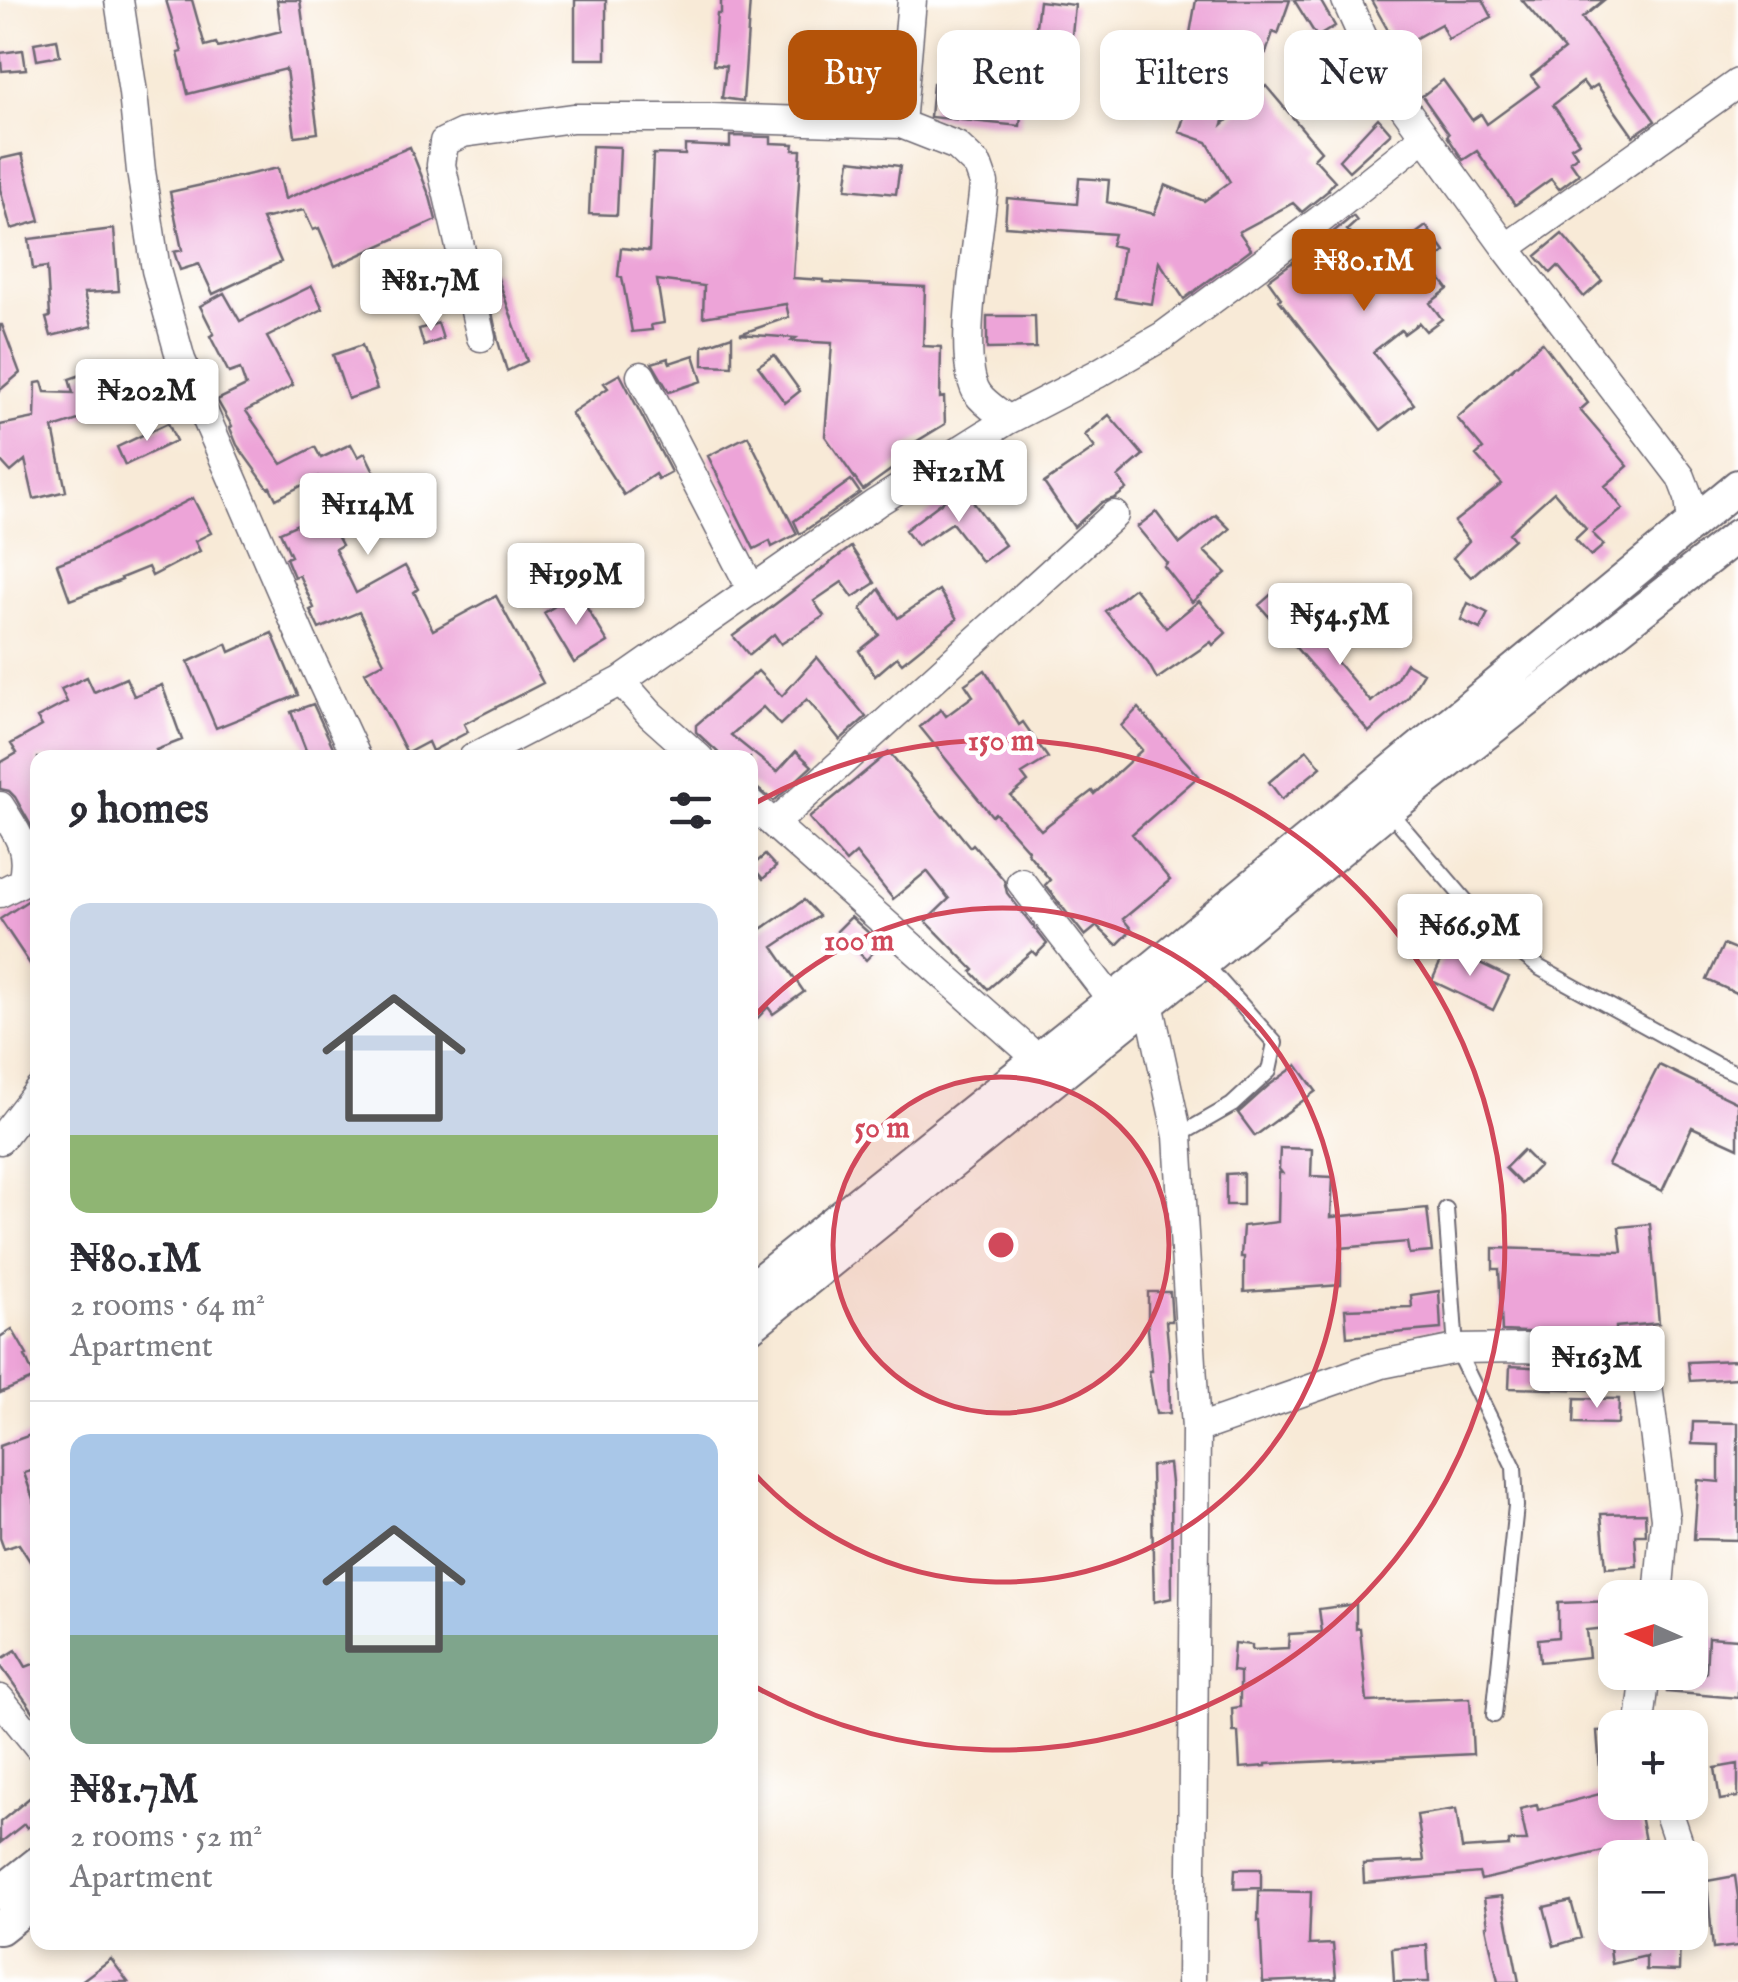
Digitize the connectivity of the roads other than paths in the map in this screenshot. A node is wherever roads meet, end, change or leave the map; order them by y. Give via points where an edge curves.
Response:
1 (119, 0) edge
2 (912, 0) edge
3 (1346, 0) edge
4 (1738, 82) edge
5 (902, 124) junction
6 (1424, 137) junction
7 (1506, 248) junction
8 (481, 337) dead end
9 (641, 376) dead end
10 (1008, 420) junction
11 (1738, 486) edge
12 (1114, 515) dead end
13 (1692, 523) junction
14 (1738, 535) edge
15 (752, 590) junction
16 (622, 681) junction
17 (353, 750) edge
18 (488, 750) edge
19 (690, 750) edge
20 (0, 806) edge
21 (758, 810) edge
22 (1388, 810) junction
23 (774, 824) junction
24 (1021, 882) dead end
25 (0, 893) edge
26 (1203, 962) junction
27 (1112, 1000) junction
28 (1149, 1003) junction
29 (1038, 1060) junction
30 (1738, 1074) edge
31 (30, 1102) edge
32 (1178, 1136) junction
33 (0, 1140) edge
34 (1446, 1209) dead end
35 (758, 1284) edge
36 (758, 1320) edge
37 (1456, 1349) junction
38 (1196, 1430) junction
39 (1661, 1580) edge
40 (0, 1699) edge
41 (1494, 1714) dead end
42 (30, 1736) edge
43 (30, 1869) edge
44 (0, 1893) edge
45 (30, 1904) edge
46 (0, 1928) edge
47 (1191, 1982) edge

1 - 17 street via 156,270 182,360
2 - 5 street
3 - 6 street via 1379,73
4 - 7 street
5 - 8 street via 572,118 463,133 444,142 441,166
5 - 10 street via 957,146 978,166 984,183 967,337 970,376 978,396
6 - 7 street
6 - 10 street via 1163,336
7 - 13 street via 1681,477
9 - 15 street
10 - 15 street
11 - 13 street
12 - 23 street
13 - 27 street
14 - 22 street
15 - 16 street
16 - 18 street
16 - 19 street
20 - 25 street via 27,863 22,882
21 - 23 street
22 - 26 street
22 - 30 lane via 1490,928 1540,968
23 - 29 street
24 - 27 street
26 - 28 street
26 - 32 lane via 1275,1043 1268,1071 1232,1105
27 - 29 street
28 - 32 street
28 - 36 street
29 - 35 street
31 - 33 street
32 - 38 street
34 - 37 lane
37 - 38 street via 1382,1364
37 - 39 street via 1617,1354 1640,1365 1665,1518
37 - 41 lane via 1514,1467 1516,1506
38 - 47 street
40 - 42 street
43 - 44 street
45 - 46 street

